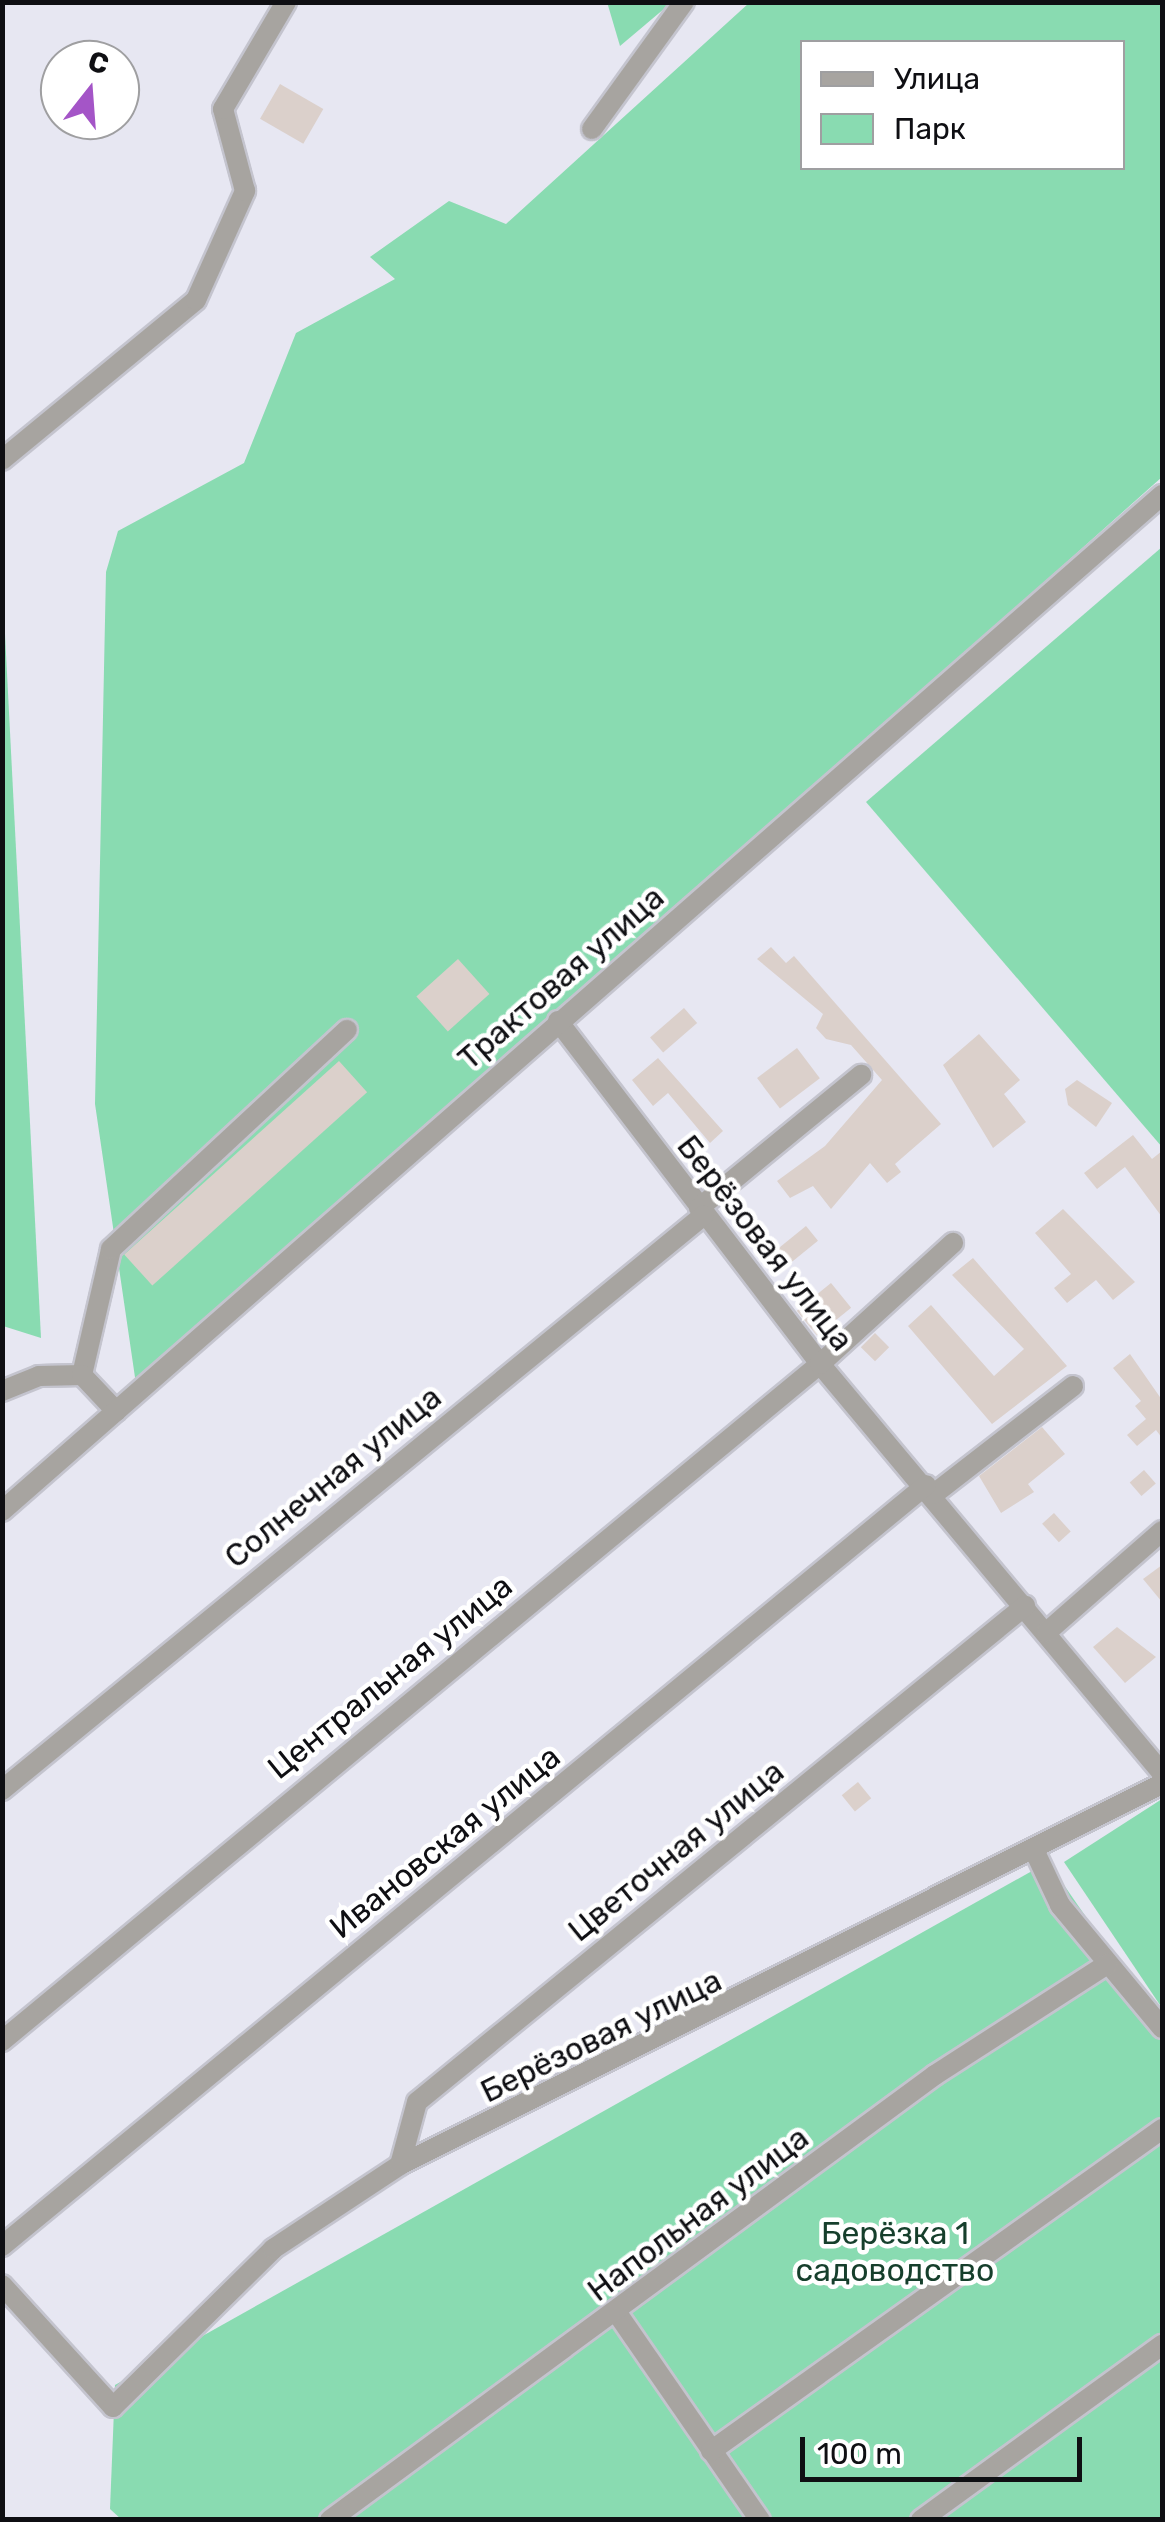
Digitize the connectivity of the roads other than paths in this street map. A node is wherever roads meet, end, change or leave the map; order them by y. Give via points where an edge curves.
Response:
1 (286, 2) edge
2 (684, 2) edge
3 (592, 129) dead end
4 (2, 460) edge
5 (1162, 495) edge
6 (558, 1021) junction
7 (347, 1030) dead end
8 (861, 1076) dead end
9 (702, 1212) junction
10 (953, 1243) dead end
11 (820, 1364) junction
12 (82, 1375) junction
13 (1073, 1386) dead end
14 (2, 1392) edge
15 (116, 1411) junction
16 (930, 1490) junction
17 (2, 1511) edge
18 (1162, 1531) edge
19 (1025, 1606) junction
20 (1046, 1632) junction
21 (1162, 1773) edge
22 (1162, 1784) edge
23 (2, 1790) edge
24 (1035, 1852) junction
25 (1107, 1964) junction
26 (1162, 2028) edge
27 (2, 2042) edge
28 (1162, 2129) edge
29 (400, 2166) junction
30 (2, 2246) edge
31 (2, 2286) edge
32 (618, 2313) junction
33 (1162, 2345) edge
34 (712, 2452) junction
35 (330, 2520) edge
36 (760, 2520) edge
37 (921, 2520) edge

1 - 4 street via 228,94 245,191 196,300
2 - 3 street
5 - 6 street, Трактовая улица
6 - 9 street, Берёзовая улица
6 - 15 street, Трактовая улица
7 - 12 street via 112,1249
8 - 9 street, Солнечная улица
9 - 11 street, Берёзовая улица
9 - 23 street, Солнечная улица
10 - 11 street, Центральная улица
11 - 16 street, Берёзовая улица
11 - 27 street, Центральная улица
12 - 14 street via 39,1376
12 - 15 street
13 - 16 street, Ивановская улица
15 - 17 street, Трактовая улица
16 - 19 street, Берёзовая улица
16 - 30 street, Ивановская улица
18 - 20 street
19 - 20 street, Берёзовая улица
19 - 29 street, Цветочная улица via 417,2102
20 - 21 street, Берёзовая улица
22 - 24 street, Берёзовая улица
24 - 25 street via 1060,1905
24 - 29 street, Берёзовая улица
25 - 26 street
25 - 32 street, Напольная улица via 935,2075
28 - 34 street
29 - 31 street, Берёзовая улица via 274,2249 113,2407
32 - 34 street
32 - 35 street, Напольная улица
33 - 37 street
34 - 36 street

